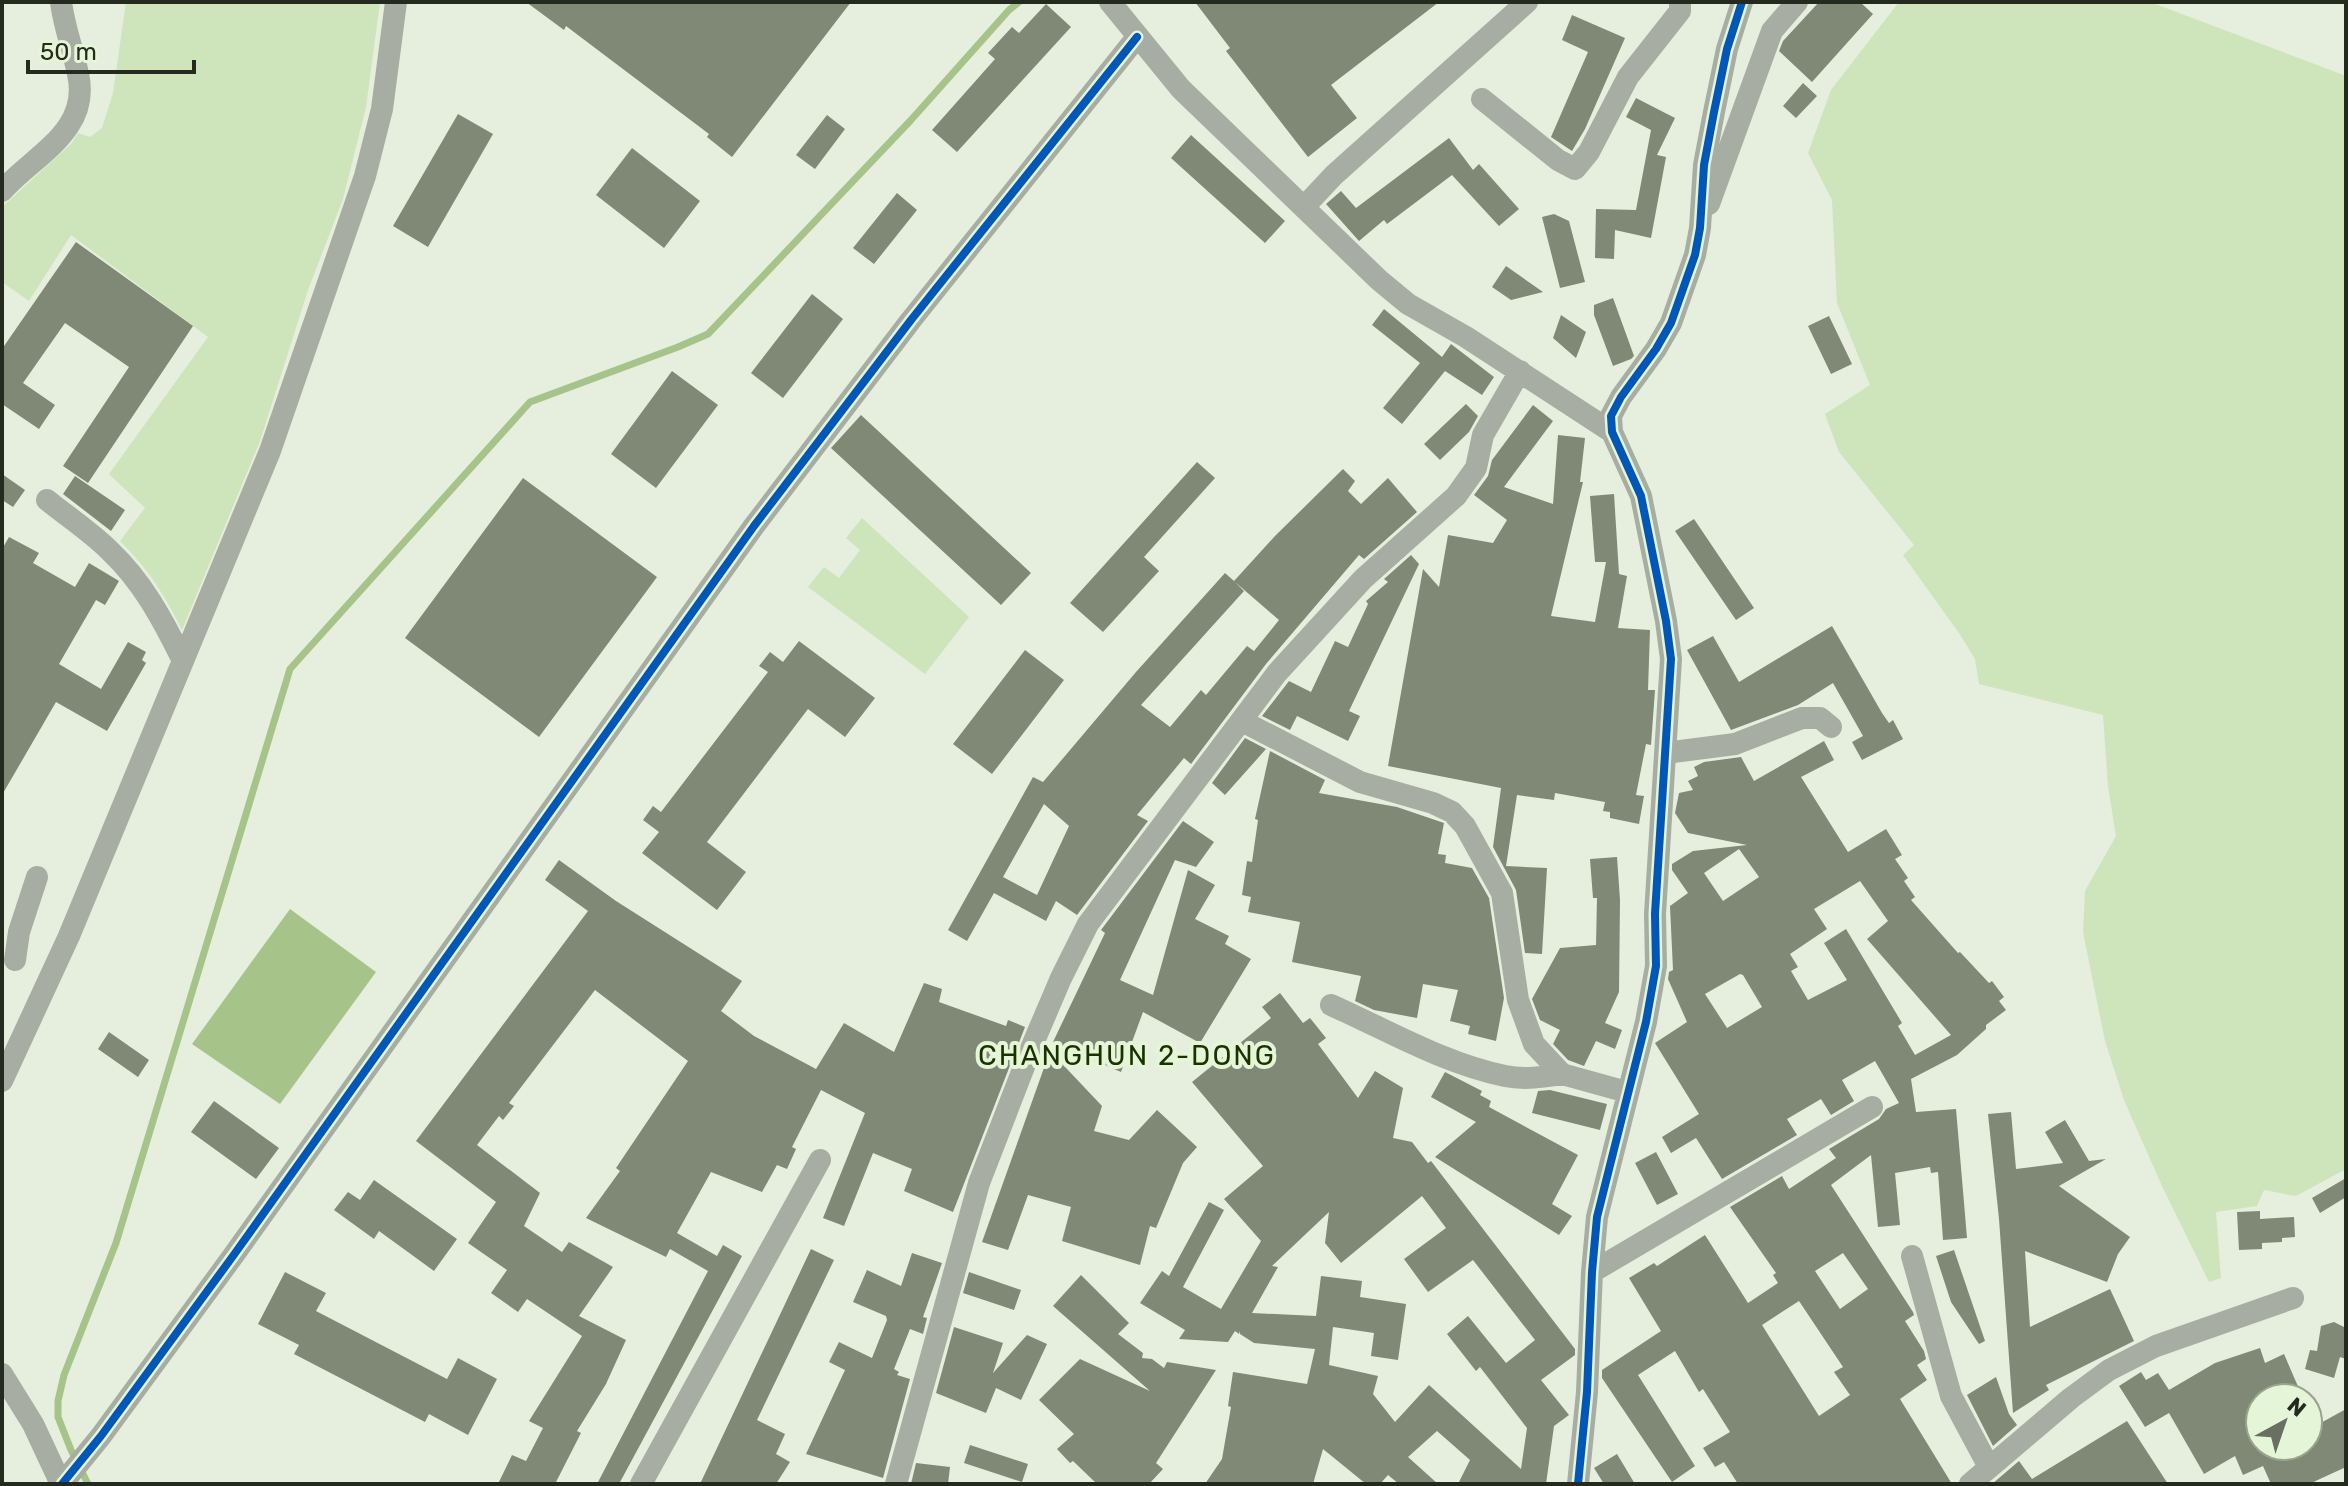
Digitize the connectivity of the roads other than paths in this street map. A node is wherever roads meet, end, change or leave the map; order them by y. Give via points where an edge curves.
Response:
1 (61, 2) edge
2 (396, 2) edge
3 (1110, 2) edge
4 (1527, 2) edge
5 (1680, 2) edge
6 (1742, 2) edge
7 (1797, 2) edge
8 (1137, 37) junction
9 (1482, 99) dead end
10 (2, 191) edge
11 (1304, 207) junction
12 (1700, 228) junction
13 (1520, 371) junction
14 (1612, 432) junction
15 (47, 500) dead end
16 (182, 659) junction
17 (1242, 721) junction
18 (1831, 727) dead end
19 (1665, 753) junction
20 (37, 877) dead end
21 (9, 951) edge
22 (46, 991) junction
23 (1331, 1005) dead end
24 (1562, 1074) junction
25 (2, 1081) edge
26 (1627, 1092) junction
27 (1872, 1107) dead end
28 (820, 1160) dead end
29 (1912, 1256) dead end
30 (1592, 1272) junction
31 (2293, 1298) dead end
32 (2, 1374) edge
33 (1989, 1467) junction
34 (65, 1480) edge
35 (641, 1484) edge
36 (896, 1484) edge
37 (1578, 1484) edge
38 (1970, 1484) edge

1 - 10 street via 79,75 77,113 53,146
2 - 16 street via 382,109 365,176 270,451
3 - 8 street
4 - 11 street
5 - 9 street via 1680,11 1628,77 1575,169
6 - 12 street via 1704,165
7 - 12 street via 1772,31
8 - 11 street via 1181,89
8 - 34 street via 754,526 233,1256
11 - 13 street via 1408,304
12 - 14 street via 1680,302 1611,416
13 - 14 street
13 - 17 street via 1483,435 1476,468 1456,496 1363,579 1277,673
14 - 19 street via 1641,496 1666,621 1671,659
15 - 16 street via 129,572 161,616
16 - 22 street
17 - 24 street via 1360,782 1433,803 1465,826 1502,893 1518,1000 1534,1044
17 - 36 street via 1088,924 1061,978 979,1183
18 - 19 street via 1820,718 1802,718 1735,744
19 - 26 street via 1656,966
20 - 21 street
21 - 22 street
22 - 25 street
23 - 24 street via 1443,1055 1506,1076
24 - 26 street
26 - 30 street via 1597,1217
27 - 30 street
28 - 35 street
29 - 33 street via 1951,1396
30 - 37 street
31 - 33 street via 2156,1346 2109,1370
32 - 34 street
33 - 38 street

